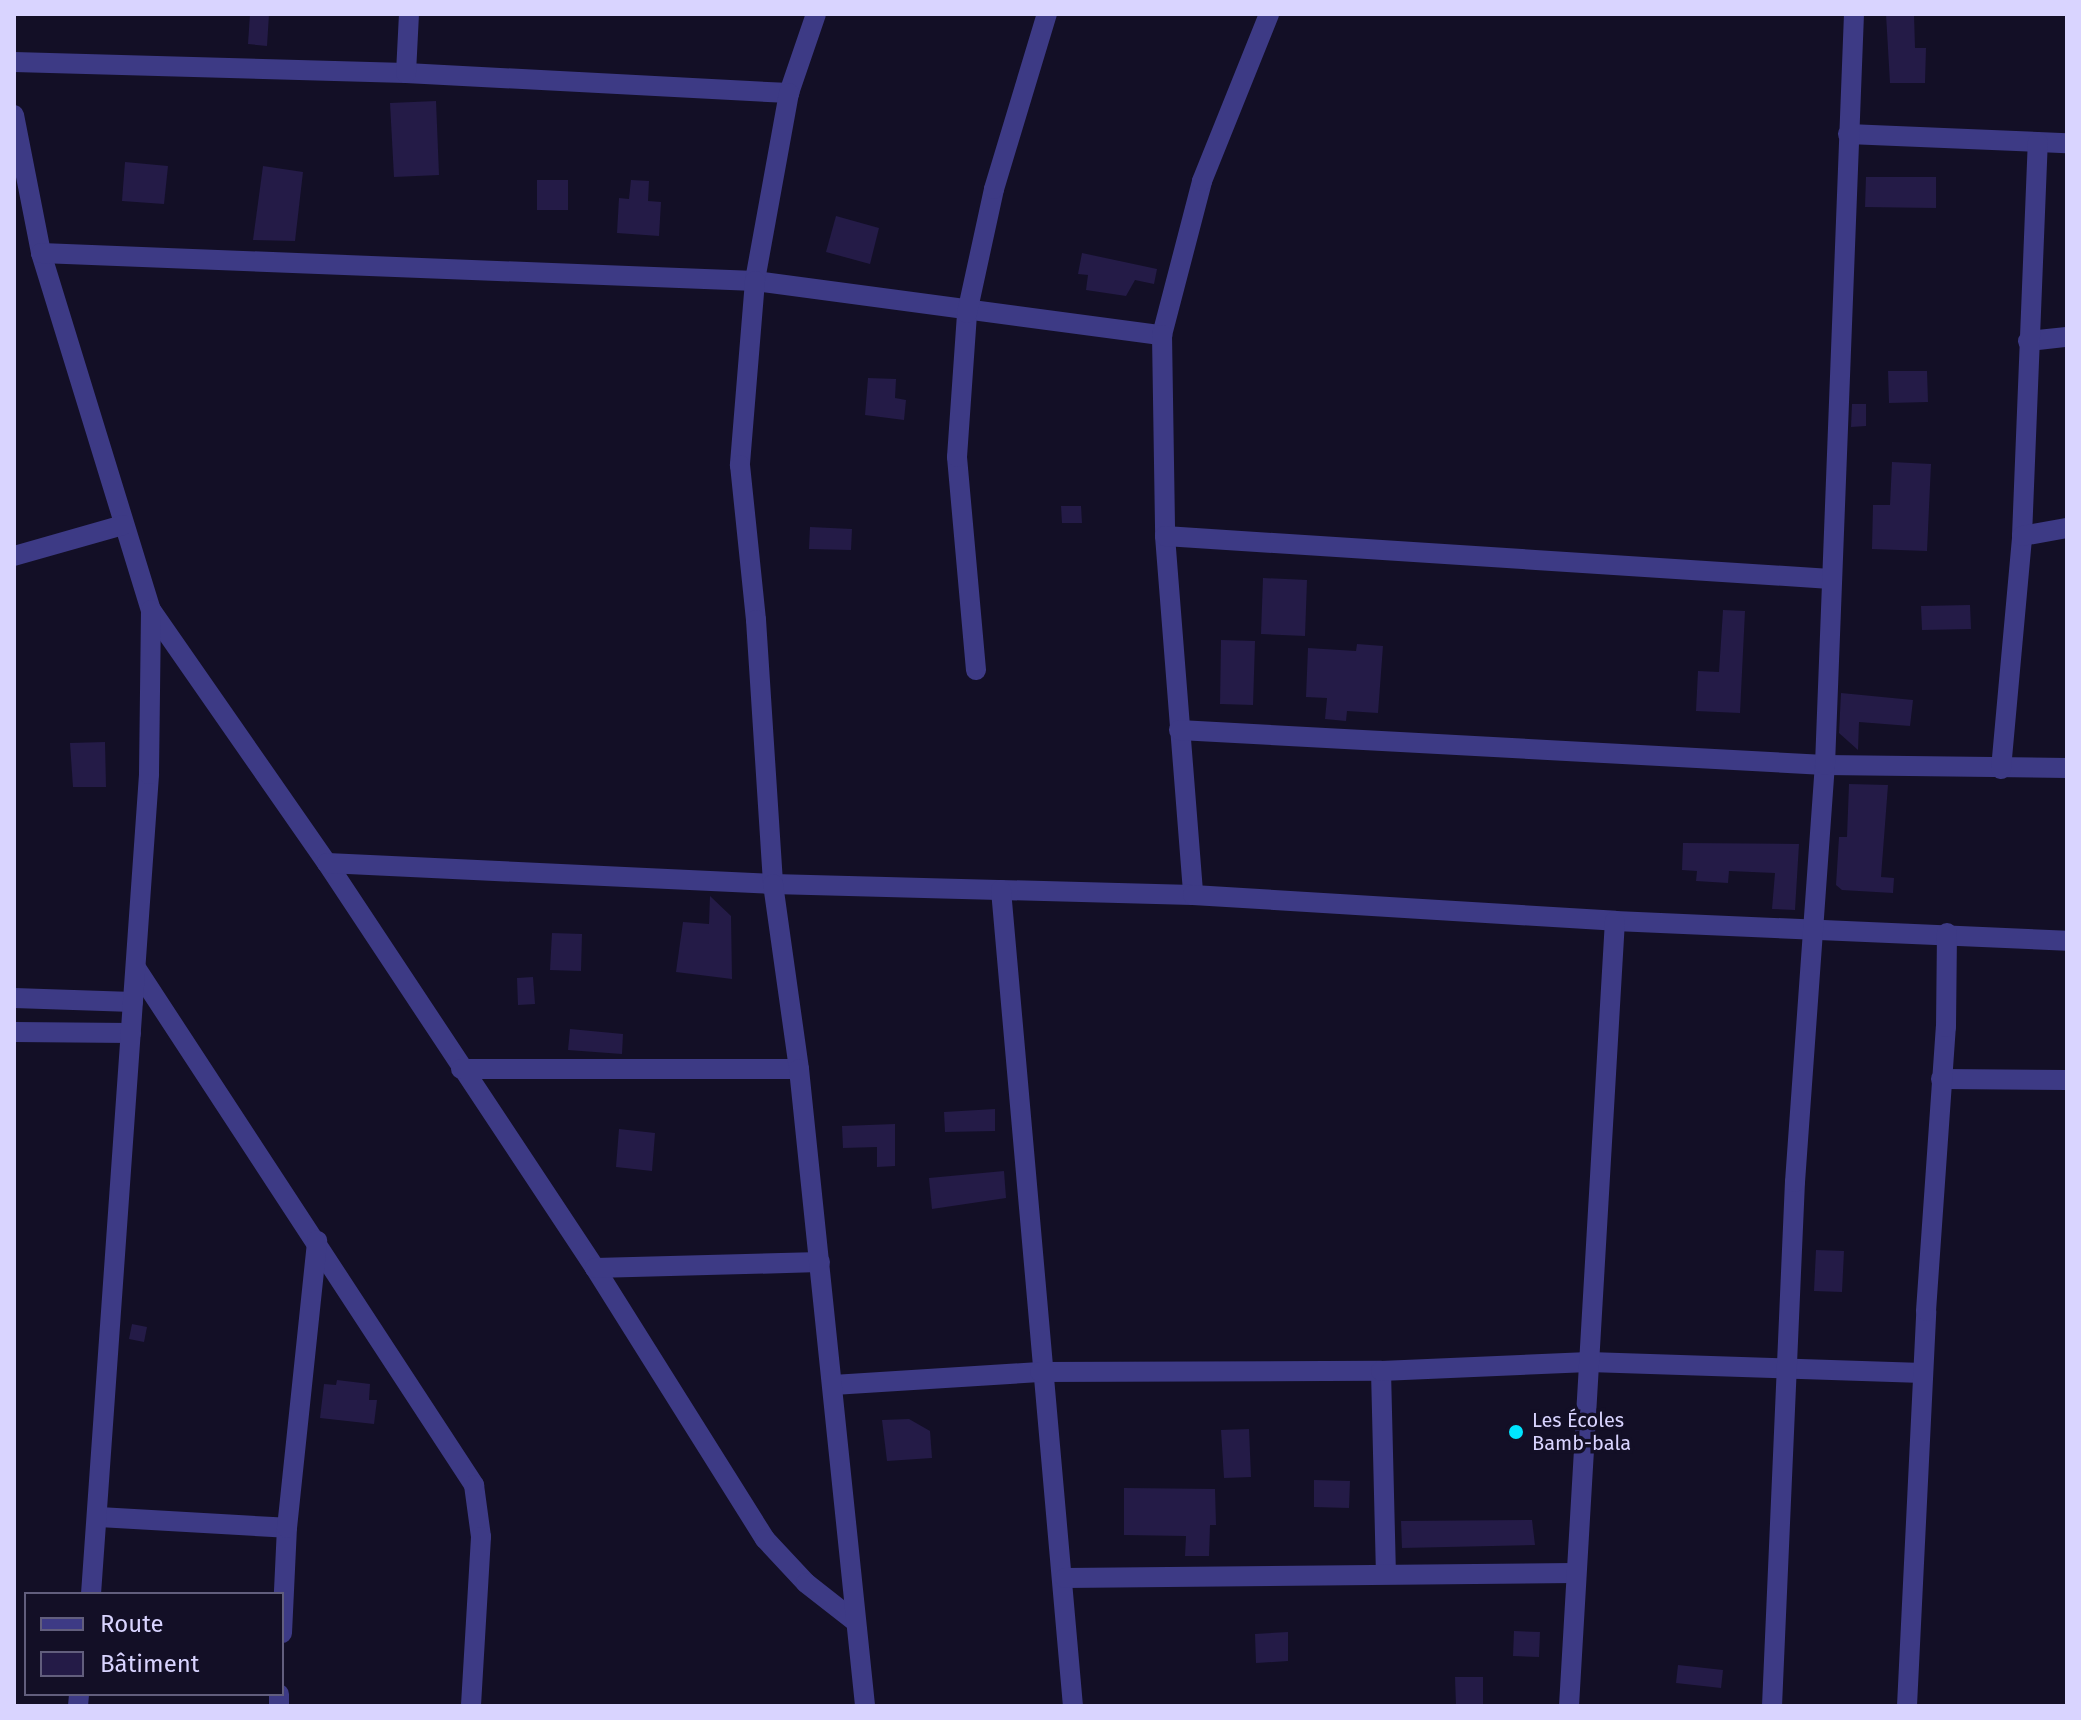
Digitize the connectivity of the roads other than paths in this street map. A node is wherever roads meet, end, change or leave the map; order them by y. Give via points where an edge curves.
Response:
1 (409, 14) edge
2 (816, 14) edge
3 (1047, 14) edge
4 (1269, 14) edge
5 (1854, 14) edge
6 (14, 62) edge
7 (406, 73) junction
8 (789, 93) junction
9 (14, 115) edge
10 (1848, 134) junction
11 (2038, 142) junction
12 (2067, 143) edge
13 (41, 253) junction
14 (755, 281) junction
15 (967, 313) junction
16 (1162, 335) junction
17 (2067, 337) edge
18 (2028, 341) junction
19 (123, 525) junction
20 (2067, 528) edge
21 (1165, 536) junction
22 (2022, 536) junction
23 (14, 556) edge
24 (1831, 579) junction
25 (151, 610) junction
26 (976, 670) dead end
27 (1179, 730) junction
28 (1825, 765) junction
29 (2067, 768) edge
30 (2001, 769) junction
31 (327, 863) junction
32 (773, 884) junction
33 (1001, 890) junction
34 (1193, 895) junction
35 (1615, 921) junction
36 (1815, 929) junction
37 (1947, 933) junction
38 (2067, 941) edge
39 (136, 968) junction
40 (14, 998) edge
41 (133, 1002) junction
42 (14, 1032) edge
43 (131, 1033) junction
44 (461, 1069) junction
45 (799, 1069) junction
46 (1941, 1079) junction
47 (2067, 1080) edge
48 (317, 1241) junction
49 (820, 1262) junction
50 (595, 1268) junction
51 (1589, 1362) junction
52 (1381, 1371) junction
53 (1788, 1371) junction
54 (1040, 1372) junction
55 (1923, 1373) junction
56 (833, 1385) junction
57 (99, 1517) junction
58 (287, 1528) junction
59 (1386, 1572) junction
60 (1574, 1573) junction
61 (1065, 1578) junction
62 (91, 1592) edge
63 (284, 1592) edge
64 (856, 1622) junction
65 (471, 1706) edge
66 (865, 1706) edge
67 (1073, 1706) edge
68 (1569, 1706) edge
69 (1772, 1706) edge
70 (1907, 1706) edge

1 - 7 street
2 - 8 street
3 - 15 street via 994,189
4 - 16 street via 1202,181
5 - 10 street
6 - 7 street
7 - 8 street
8 - 14 street
9 - 13 street
10 - 11 street
10 - 24 street
11 - 12 street
11 - 18 street
13 - 14 street
13 - 19 street
14 - 15 street
14 - 32 street via 740,465
15 - 16 street
15 - 26 street via 957,457
16 - 21 street
17 - 18 street
18 - 22 street
19 - 23 street
19 - 25 street
20 - 22 street
21 - 24 street
21 - 27 street
22 - 30 street
24 - 28 street
25 - 31 street
25 - 39 street via 149,774
27 - 28 street
27 - 34 street
28 - 30 street
28 - 36 street
29 - 30 street
31 - 32 street
31 - 44 street
32 - 33 street
32 - 45 street
33 - 34 street
33 - 54 street
34 - 35 street
35 - 36 street
35 - 51 street
36 - 37 street
36 - 53 street via 1795,1182
37 - 38 street
37 - 46 street
39 - 41 street
39 - 48 street
40 - 41 street
41 - 43 street
42 - 43 street
43 - 57 street
44 - 45 street
44 - 50 street
45 - 49 street
46 - 47 street
46 - 55 street
48 - 58 street
48 - 65 street via 474,1485 481,1537
49 - 50 street
49 - 56 street
50 - 64 street via 765,1539 806,1583
51 - 52 street
51 - 53 street
51 - 60 street
52 - 54 street
52 - 59 street
53 - 55 street
53 - 69 street via 1775,1545
54 - 56 street
54 - 61 street
55 - 70 street
56 - 64 street
57 - 58 street
57 - 62 street
58 - 63 street
59 - 60 street
59 - 61 street
60 - 68 street
61 - 67 street
64 - 66 street

